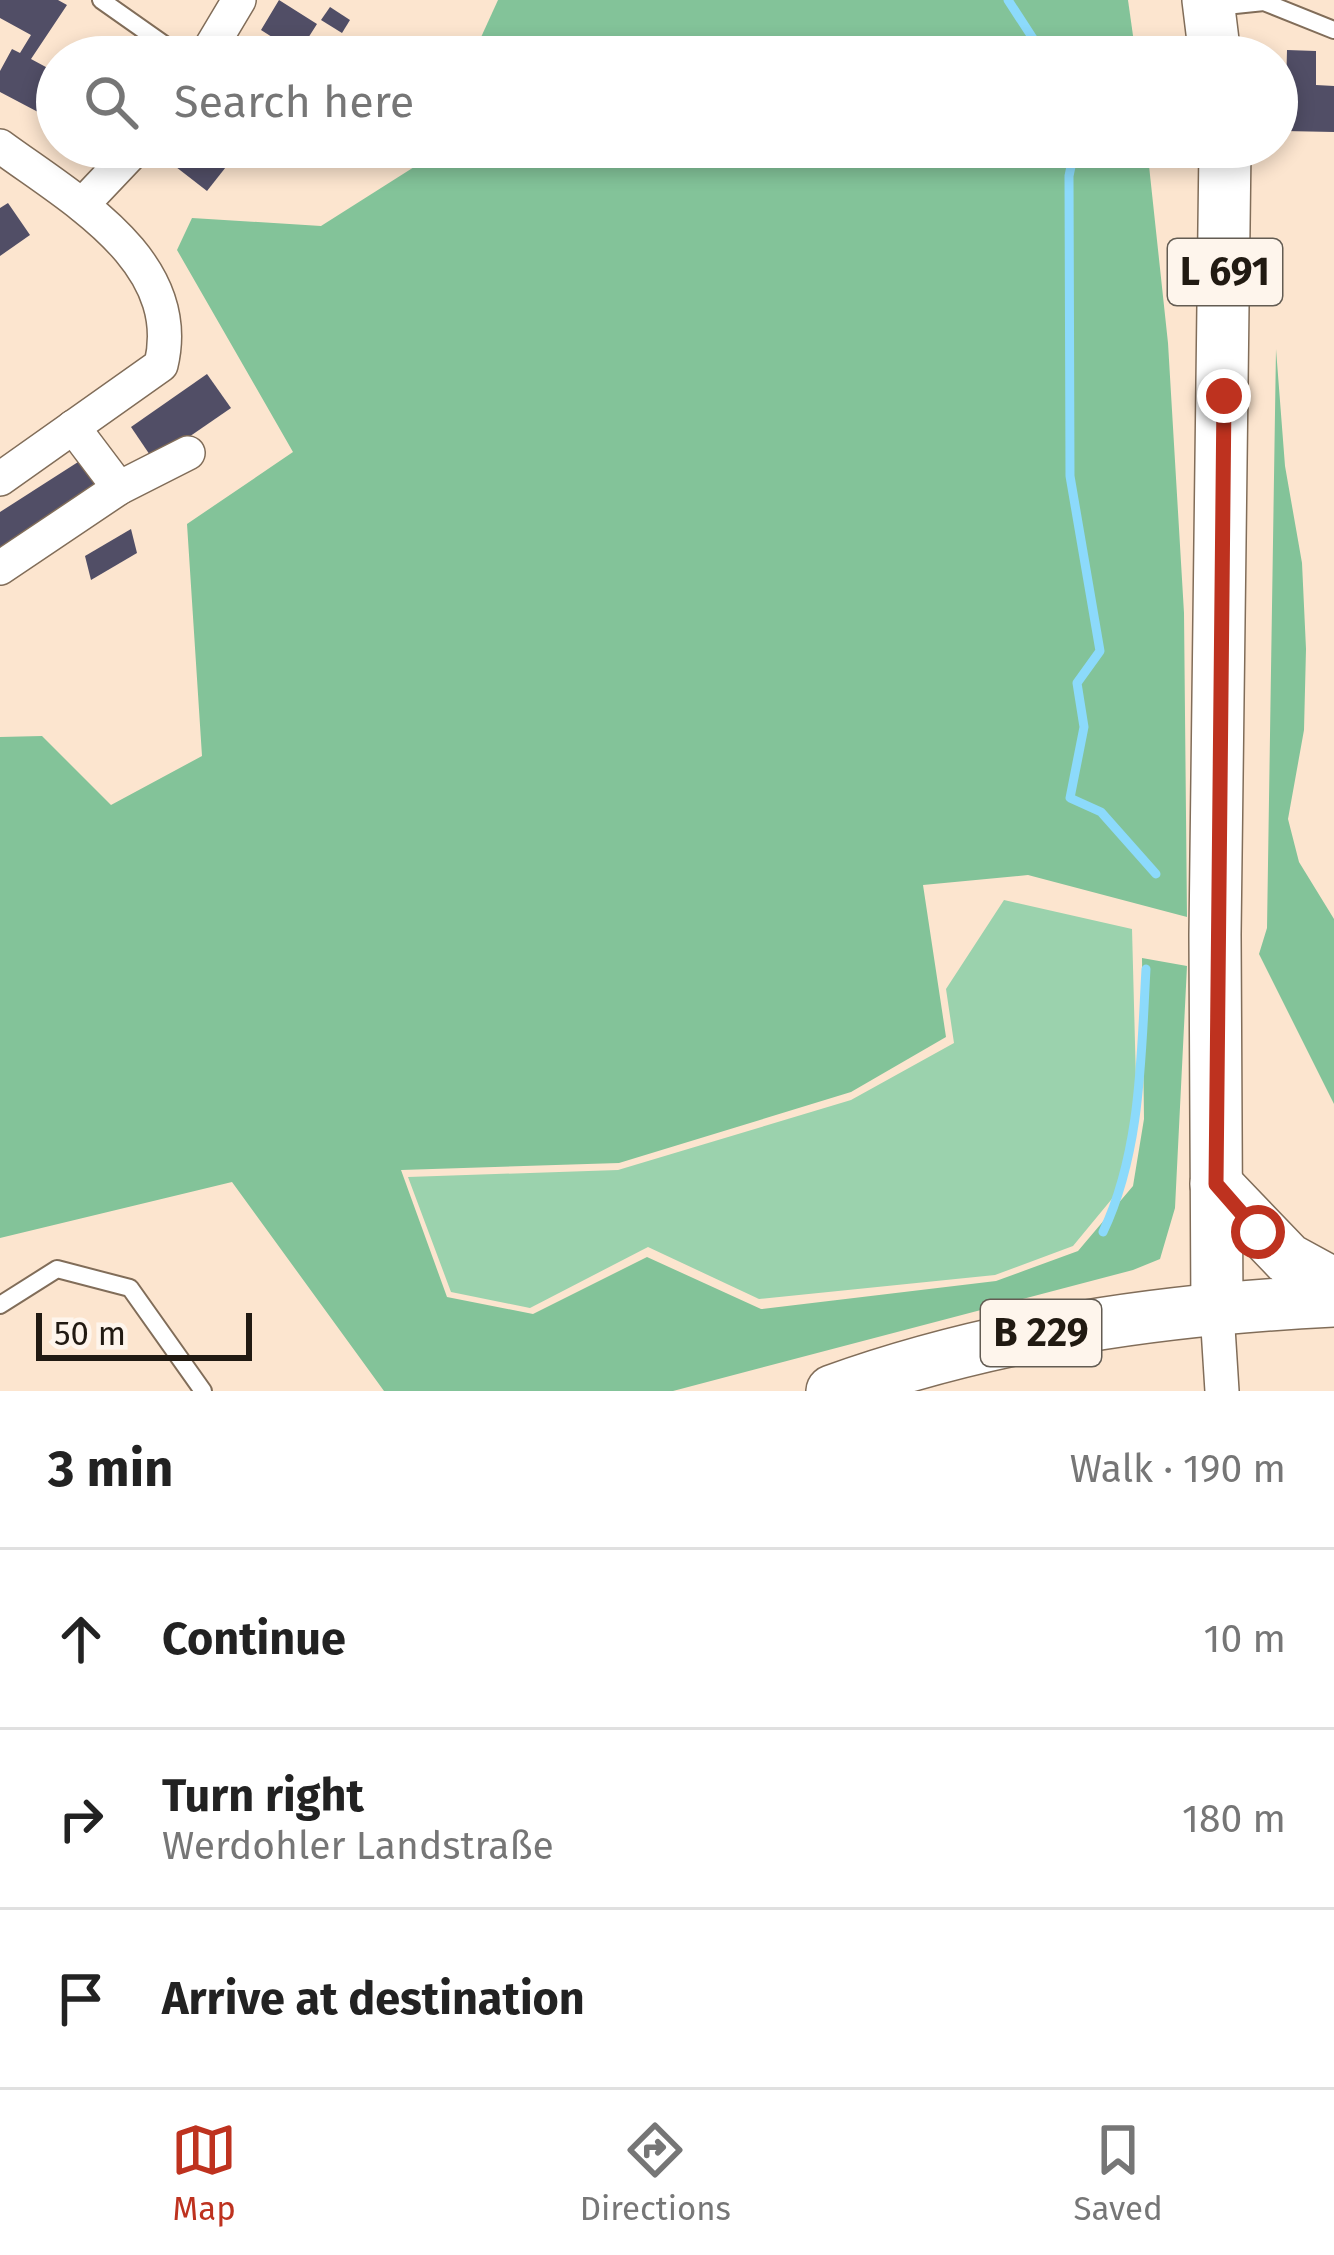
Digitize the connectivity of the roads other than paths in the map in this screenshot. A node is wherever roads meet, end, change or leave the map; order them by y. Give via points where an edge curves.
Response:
1 (101, 0) edge
2 (239, 0) edge
3 (1211, 22) edge
4 (1334, 30) edge
5 (152, 36) edge
6 (218, 36) edge
7 (0, 146) edge
8 (117, 168) edge
9 (1225, 168) edge
10 (82, 205) junction
11 (74, 427) junction
12 (188, 453) dead end
13 (0, 479) edge
14 (119, 488) junction
15 (0, 568) edge
16 (1216, 1184) junction
17 (1334, 1284) edge
18 (1334, 1301) edge
19 (0, 1305) edge
20 (1217, 1312) junction
21 (203, 1391) edge
22 (832, 1391) edge
23 (1222, 1391) edge

1 - 5 lane
2 - 6 street
3 - 4 lane via 1264,2
7 - 10 street
8 - 10 street
9 - 16 main road, L 691
10 - 11 street via 105,219 164,303 168,335 160,365
11 - 13 street
11 - 14 street
12 - 14 street
14 - 15 street
16 - 17 main road via 1288,1259
16 - 20 main road, L 691
18 - 20 main road, B 229
19 - 21 lane via 57,1270 130,1288
20 - 22 main road, B 229 via 1008,1340
20 - 23 street

